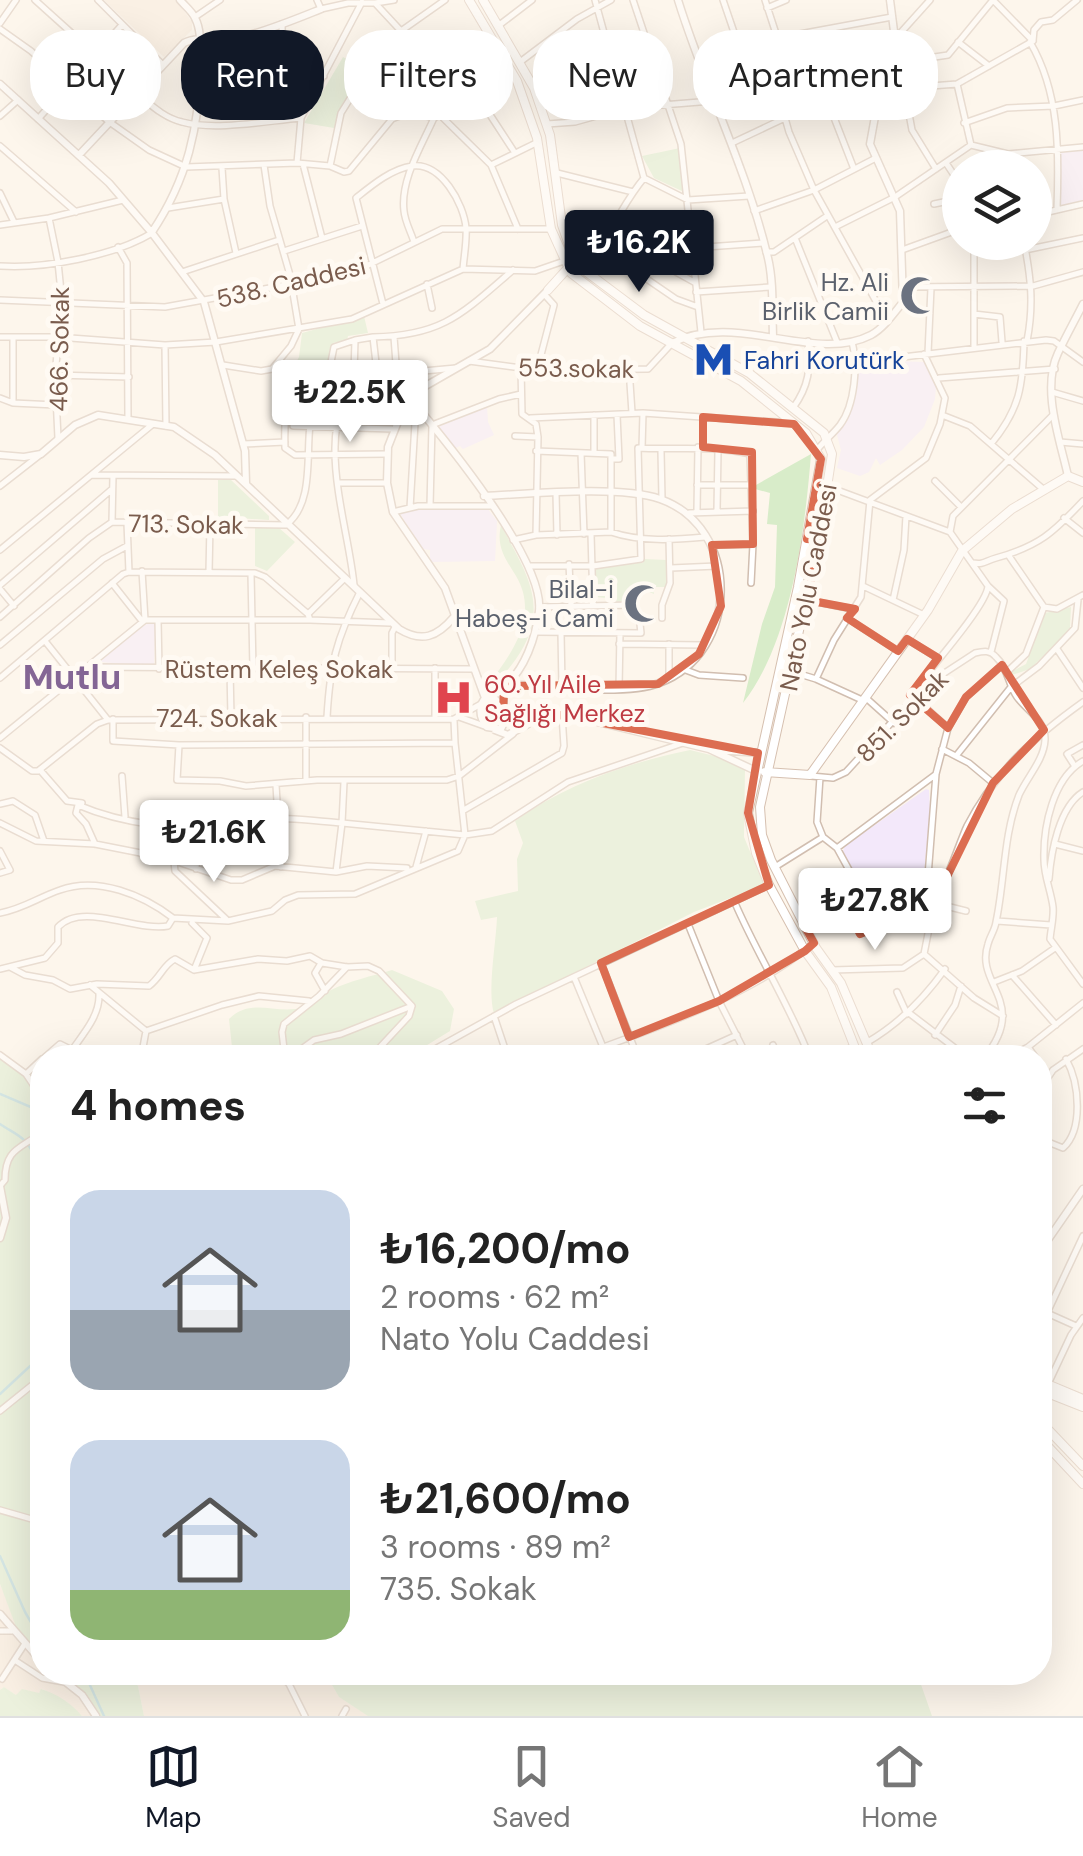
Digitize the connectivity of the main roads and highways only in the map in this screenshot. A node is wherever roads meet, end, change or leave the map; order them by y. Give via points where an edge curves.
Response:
1 (470, 0) edge
2 (483, 0) edge
3 (570, 267) junction
4 (546, 292) road end
5 (1083, 482) edge
6 (761, 753) junction
7 (773, 756) junction
8 (756, 771) junction
9 (768, 773) junction
10 (791, 773) junction
11 (854, 1045) edge
12 (867, 1045) edge
13 (1052, 1388) edge
14 (1052, 1390) edge
15 (1083, 1398) edge
16 (1083, 1407) edge
17 (1052, 1432) edge
18 (1052, 1451) edge
19 (1081, 1460) edge
20 (1083, 1484) edge

1 - 3 main road via 517,81 538,142 551,229
2 - 3 main road via 534,88 546,124
3 - 4 main road
3 - 6 main road via 640,326 742,381 818,450 820,474
3 - 7 main road, Nato Yolu Caddesi via 749,373 824,433 832,454 829,486
5 - 10 main road via 1068,476 1043,489 962,551 810,776
6 - 7 main road
6 - 8 main road
7 - 9 main road, Nato Yolu Caddesi
7 - 10 main road
8 - 9 main road
8 - 11 main road via 748,813 756,853 830,987
9 - 10 main road
9 - 12 main road, Nato Yolu Caddesi via 762,835
13 - 15 main road
14 - 16 main road
17 - 19 main road
18 - 20 main road

